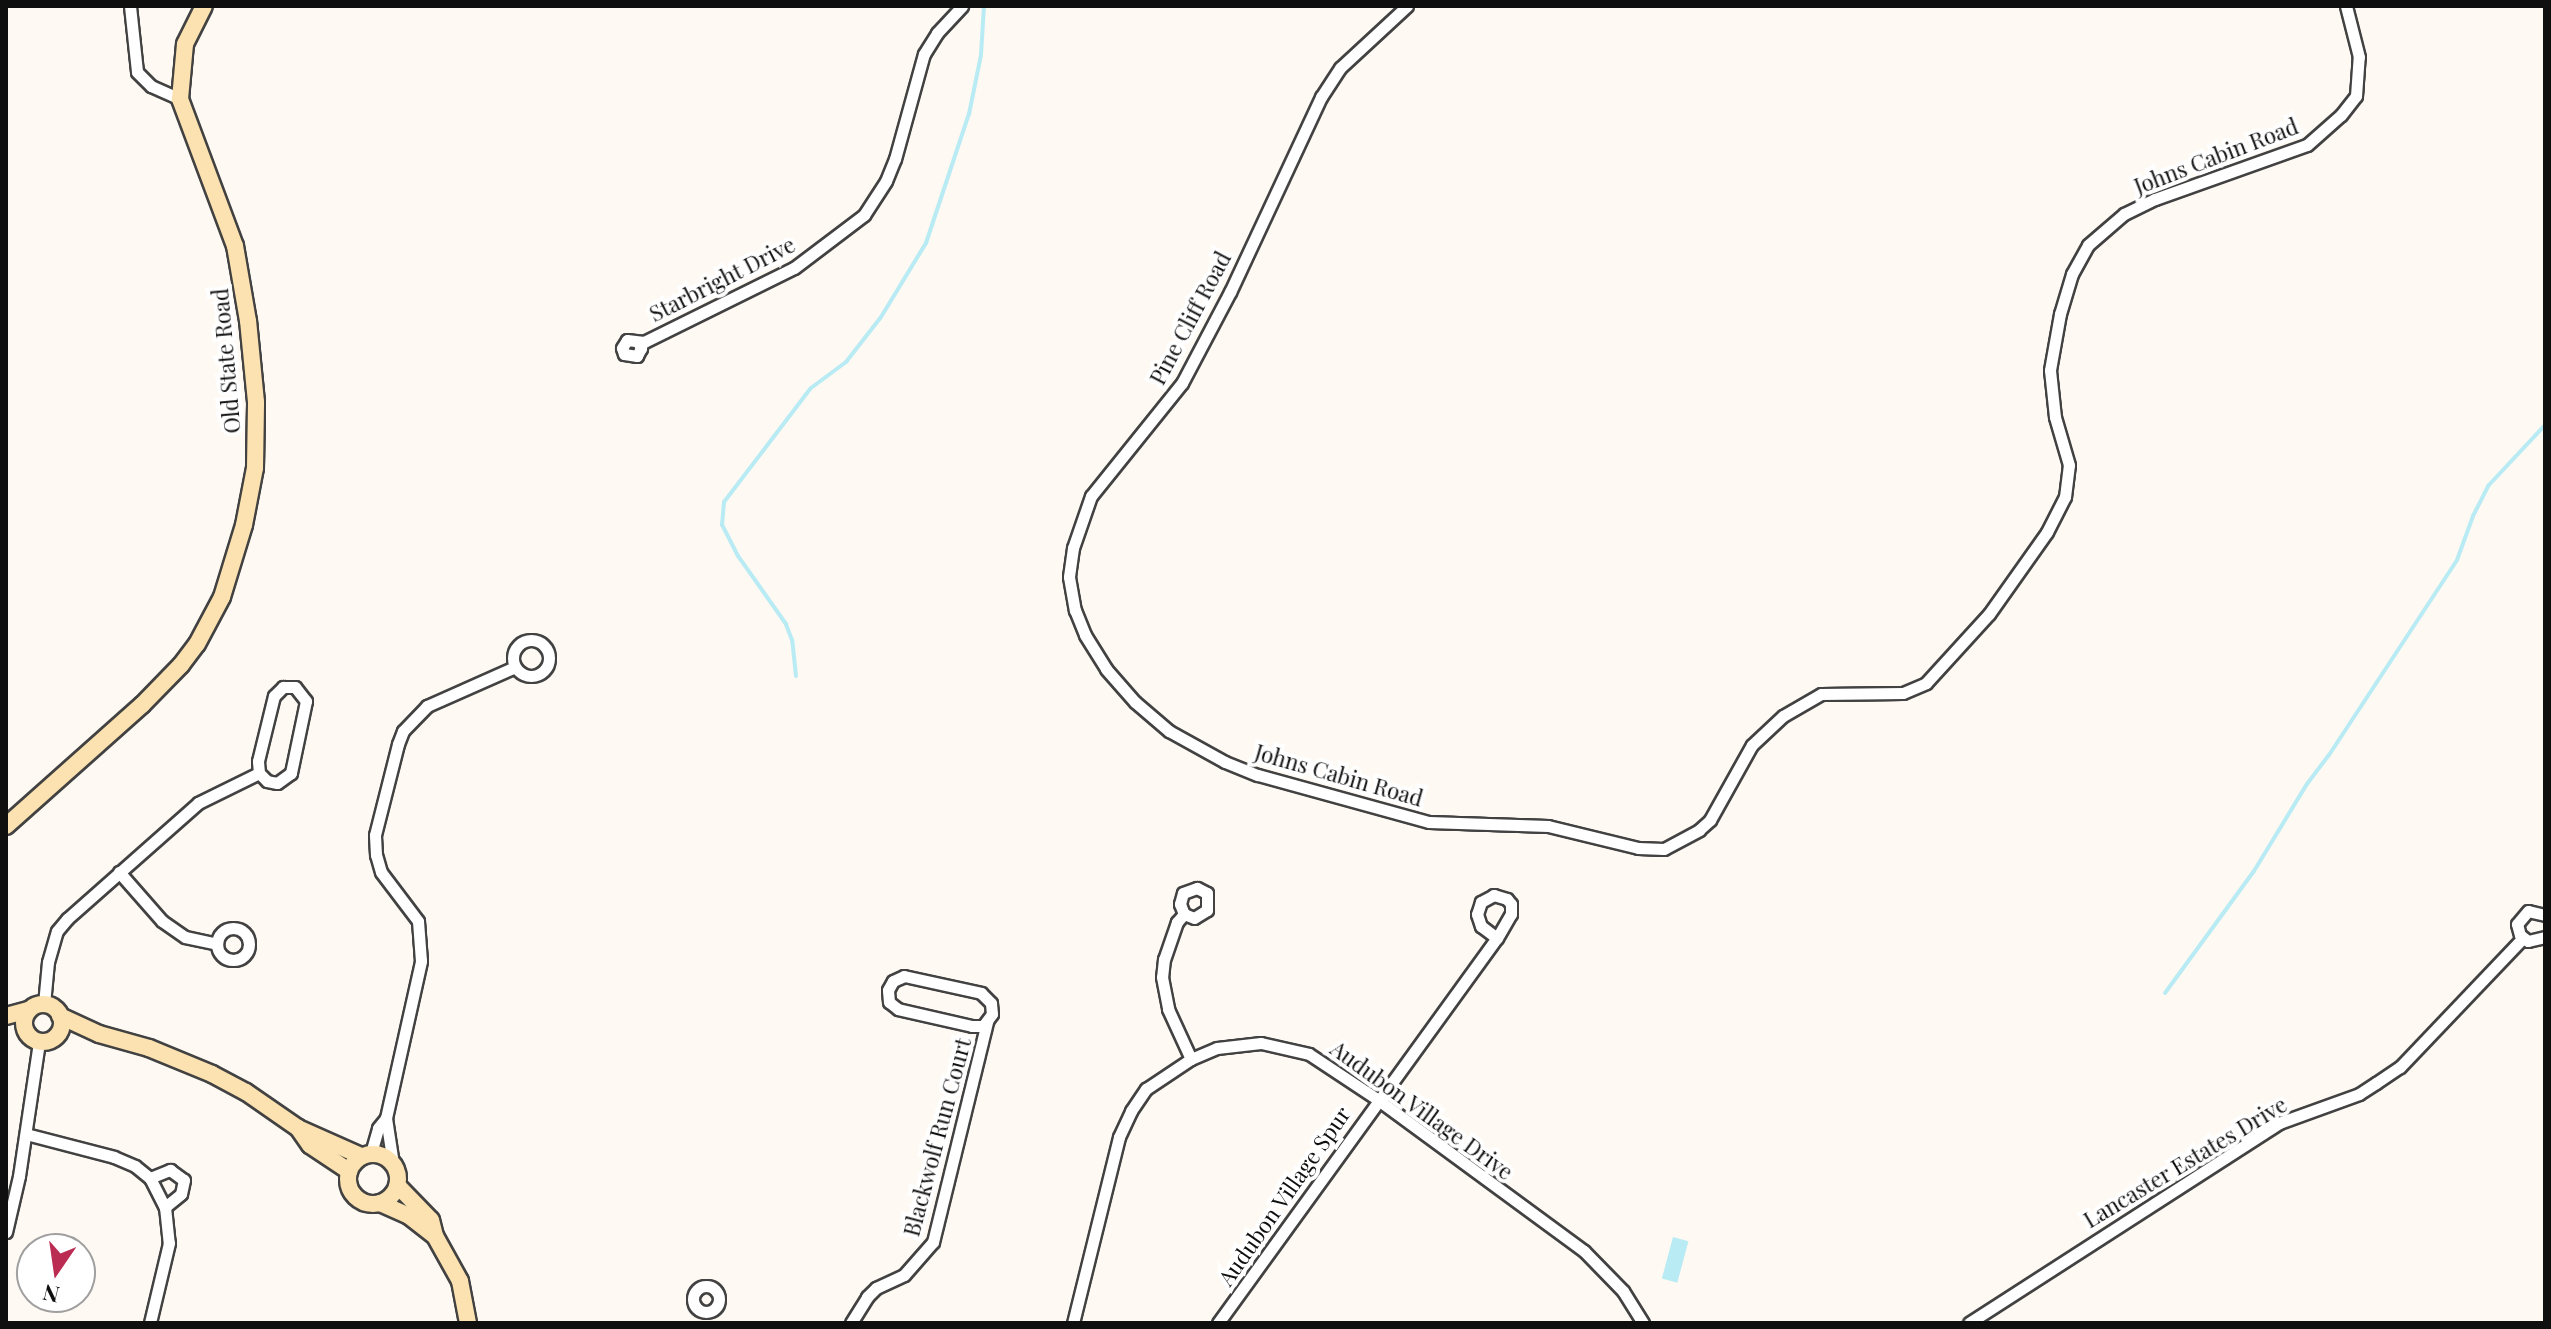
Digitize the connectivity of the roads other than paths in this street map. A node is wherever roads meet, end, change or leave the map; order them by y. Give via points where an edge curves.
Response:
1 (130, 6) edge
2 (204, 6) edge
3 (962, 6) edge
4 (1407, 6) edge
5 (2346, 6) edge
6 (180, 99) junction
7 (638, 342) dead end
8 (515, 667) dead end
9 (1169, 731) joint
10 (259, 773) junction
11 (6, 826) edge
12 (119, 872) junction
13 (1184, 914) dead end
14 (2545, 915) edge
15 (2545, 937) edge
16 (1497, 938) dead end
17 (2523, 938) junction
18 (217, 944) dead end
19 (36, 1007) junction
20 (6, 1016) edge
21 (60, 1016) junction
22 (987, 1022) junction
23 (6, 1026) edge
24 (99, 1034) junction
25 (32, 1037) junction
26 (56, 1037) junction
27 (1191, 1059) junction
28 (1377, 1099) junction
29 (386, 1118) junction
30 (298, 1128) junction
31 (26, 1134) junction
32 (366, 1155) junction
33 (393, 1164) junction
34 (349, 1171) junction
35 (150, 1178) junction
36 (398, 1186) junction
37 (380, 1203) junction
38 (165, 1207) junction
39 (6, 1232) edge
40 (435, 1236) junction
41 (711, 1310) dead end
42 (150, 1323) edge
43 (468, 1323) edge
44 (719, 1323) edge
45 (851, 1323) edge
46 (1073, 1323) edge
47 (1218, 1323) edge
48 (1643, 1323) edge
49 (1969, 1323) edge

1 - 6 street via 137,72 151,86
2 - 6 street, Old State Road via 185,44
3 - 7 street, Starbright Drive via 924,54 895,159 864,215 819,252 767,283
4 - 9 street, Pine Cliff Road via 1340,68 1321,97 1182,383 1106,473 1080,519 1069,577 1085,635 1106,669
5 - 9 street, Johns Cabin Road via 2359,57 2356,96 2341,115 2307,145 2155,199 2124,214 2088,245 2072,274 2050,370 2055,417 2069,465 2065,497 1989,614 1926,683 1903,693 1821,694 1783,716 1752,745 1710,820 1699,830 1664,849 1638,848 1548,826 1429,822 1258,775
6 - 11 street, Old State Road via 231,235 248,321 256,402 255,468 244,525 222,597 181,665
8 - 29 street via 427,706 408,724 398,744 375,835 376,855 381,872 418,921 421,961
10 - 10 street via 277,783 291,773 306,701 295,687 283,687 274,696
10 - 12 street via 198,803
12 - 18 street via 162,921 185,937
12 - 19 street via 57,931
13 - 27 street via 1174,928 1162,977 1168,1009
14 - 17 street, Lancaster Estates Drive via 2534,910 2523,914 2517,924
15 - 17 street via 2534,942
16 - 28 street, Audubon Village Spur
17 - 49 street, Lancaster Estates Drive via 2400,1067 2349,1098 2279,1123
19 - 20 street
19 - 21 street via 56,1009
19 - 25 street via 23,1021
21 - 24 street
21 - 26 street
22 - 22 street, Blackwolf Run Court via 993,1008 981,993 904,976 889,985 889,1002 898,1009 972,1026
22 - 45 street, Blackwolf Run Court via 933,1242 904,1275 867,1297
23 - 25 street
24 - 26 street
24 - 30 street via 212,1074
25 - 26 street
25 - 31 street
27 - 28 street, Audubon Village Drive via 1240,1044 1287,1046
27 - 46 street, Audubon Village Drive via 1146,1089 1125,1123
28 - 47 street, Audubon Village Spur
28 - 48 street, Audubon Village Drive via 1584,1251
29 - 32 street
29 - 33 street
30 - 32 street
30 - 34 street via 310,1145
31 - 35 street via 114,1157
31 - 39 street
32 - 33 street via 381,1155
32 - 34 street
33 - 36 street
34 - 37 street via 347,1180 355,1196
35 - 38 street
35 - 38 street via 170,1170 183,1177 181,1194
36 - 37 street
36 - 40 street via 431,1220
37 - 40 street
38 - 42 street via 169,1243
40 - 43 street via 460,1281
41 - 44 street

